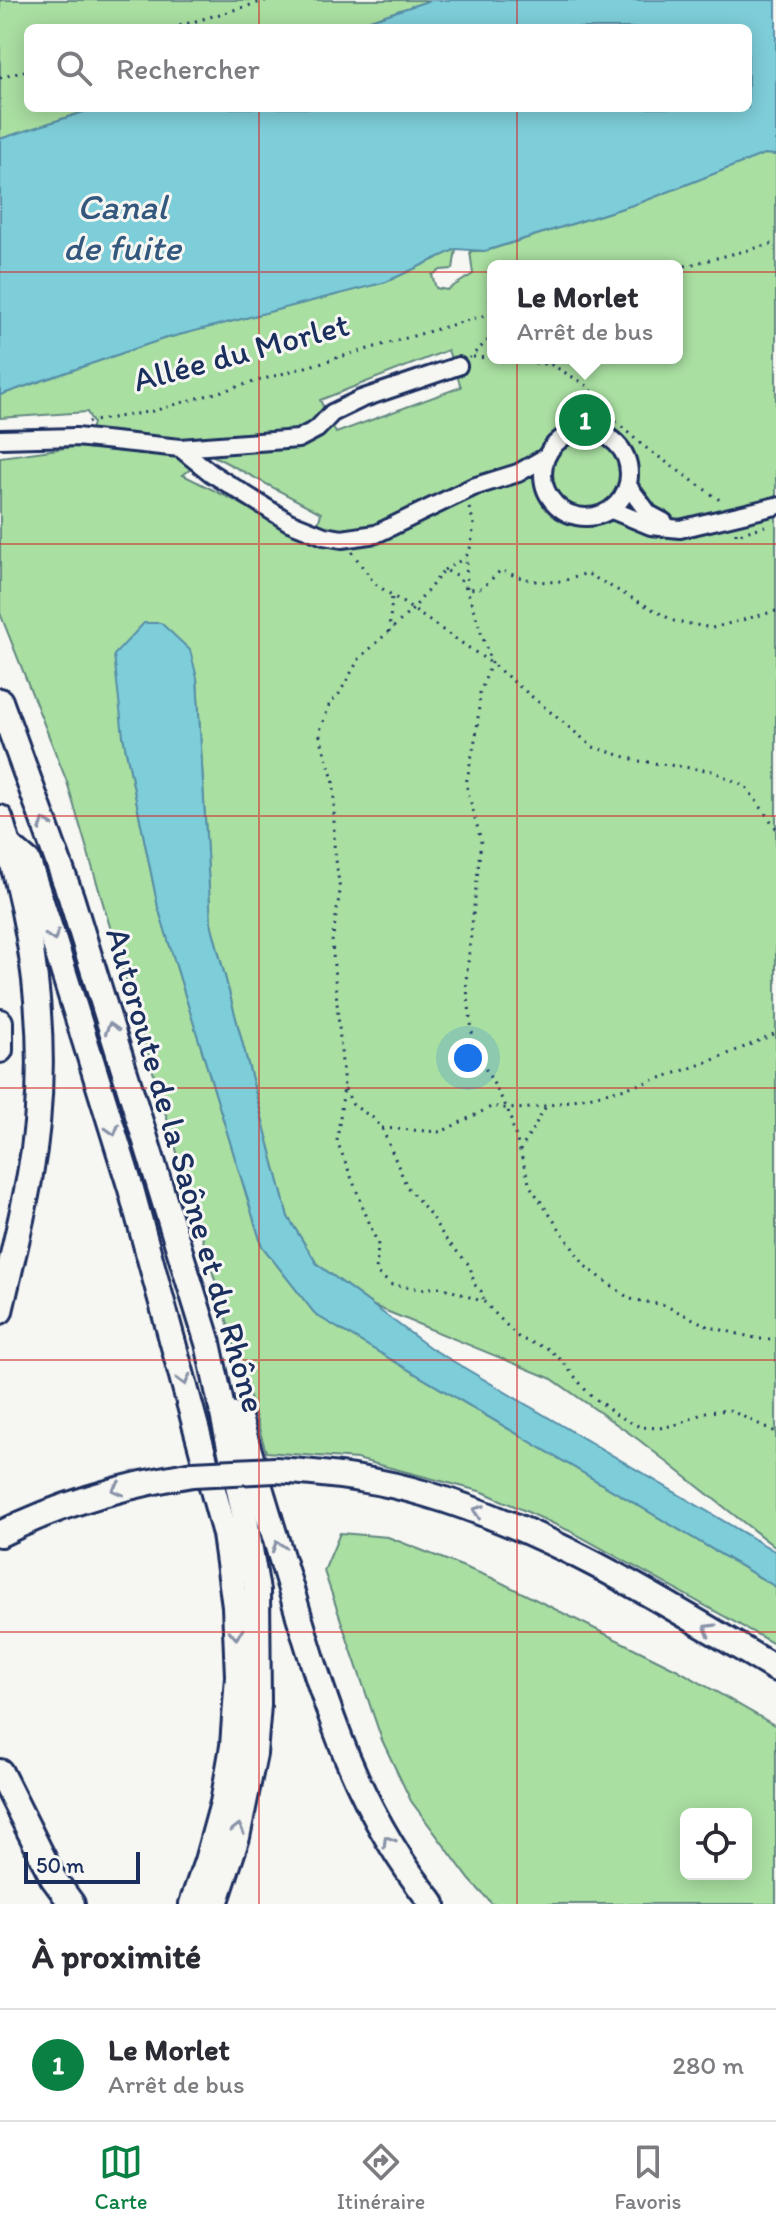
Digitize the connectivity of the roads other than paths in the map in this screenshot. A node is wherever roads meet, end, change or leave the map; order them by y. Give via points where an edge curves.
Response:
1 (464, 361) road end
2 (0, 439) edge
3 (180, 448) junction
4 (546, 457) junction
5 (518, 473) junction
6 (629, 487) junction
7 (546, 493) junction
8 (776, 506) edge
9 (612, 510) junction
10 (680, 529) junction
11 (0, 701) edge
12 (0, 818) edge
13 (9, 846) junction
14 (0, 874) edge
15 (0, 1022) edge
16 (0, 1050) edge
17 (39, 1059) junction
18 (0, 1311) edge
19 (208, 1343) junction
20 (0, 1534) edge
21 (776, 1669) edge
22 (0, 1772) edge
23 (72, 1904) edge
24 (192, 1904) edge
25 (215, 1904) edge
26 (433, 1904) edge

1 - 3 street, Allée du Morlet via 361,399 298,439
2 - 3 street, Allée du Morlet via 76,437
3 - 5 street via 289,522 342,539 376,534 463,491
4 - 5 street
4 - 6 street via 572,432 603,433 626,455
4 - 7 street
5 - 7 street
6 - 9 street
6 - 10 street via 649,514
7 - 9 street via 572,516 588,518
8 - 10 street
9 - 10 street via 651,526
19 -> 11 highway, Autoroute de la Saône et du Rhône via 71,897
12 - 13 highway
13 - 17 highway via 36,981
13 -> 24 highway via 28,862 54,941 131,1189 225,1534 238,1676 233,1746 223,1803
14 - 17 highway via 27,1038
15 - 16 highway
17 - 18 highway via 30,1178
25 -> 19 highway, Autoroute de la Saône et du Rhône via 237,1837 254,1754 259,1659 252,1560
26 -> 19 highway via 371,1811 333,1727 227,1380
21 -> 20 highway, bridge via 665,1602 500,1519 369,1480 275,1470 193,1474 92,1495
22 - 23 highway via 53,1878

